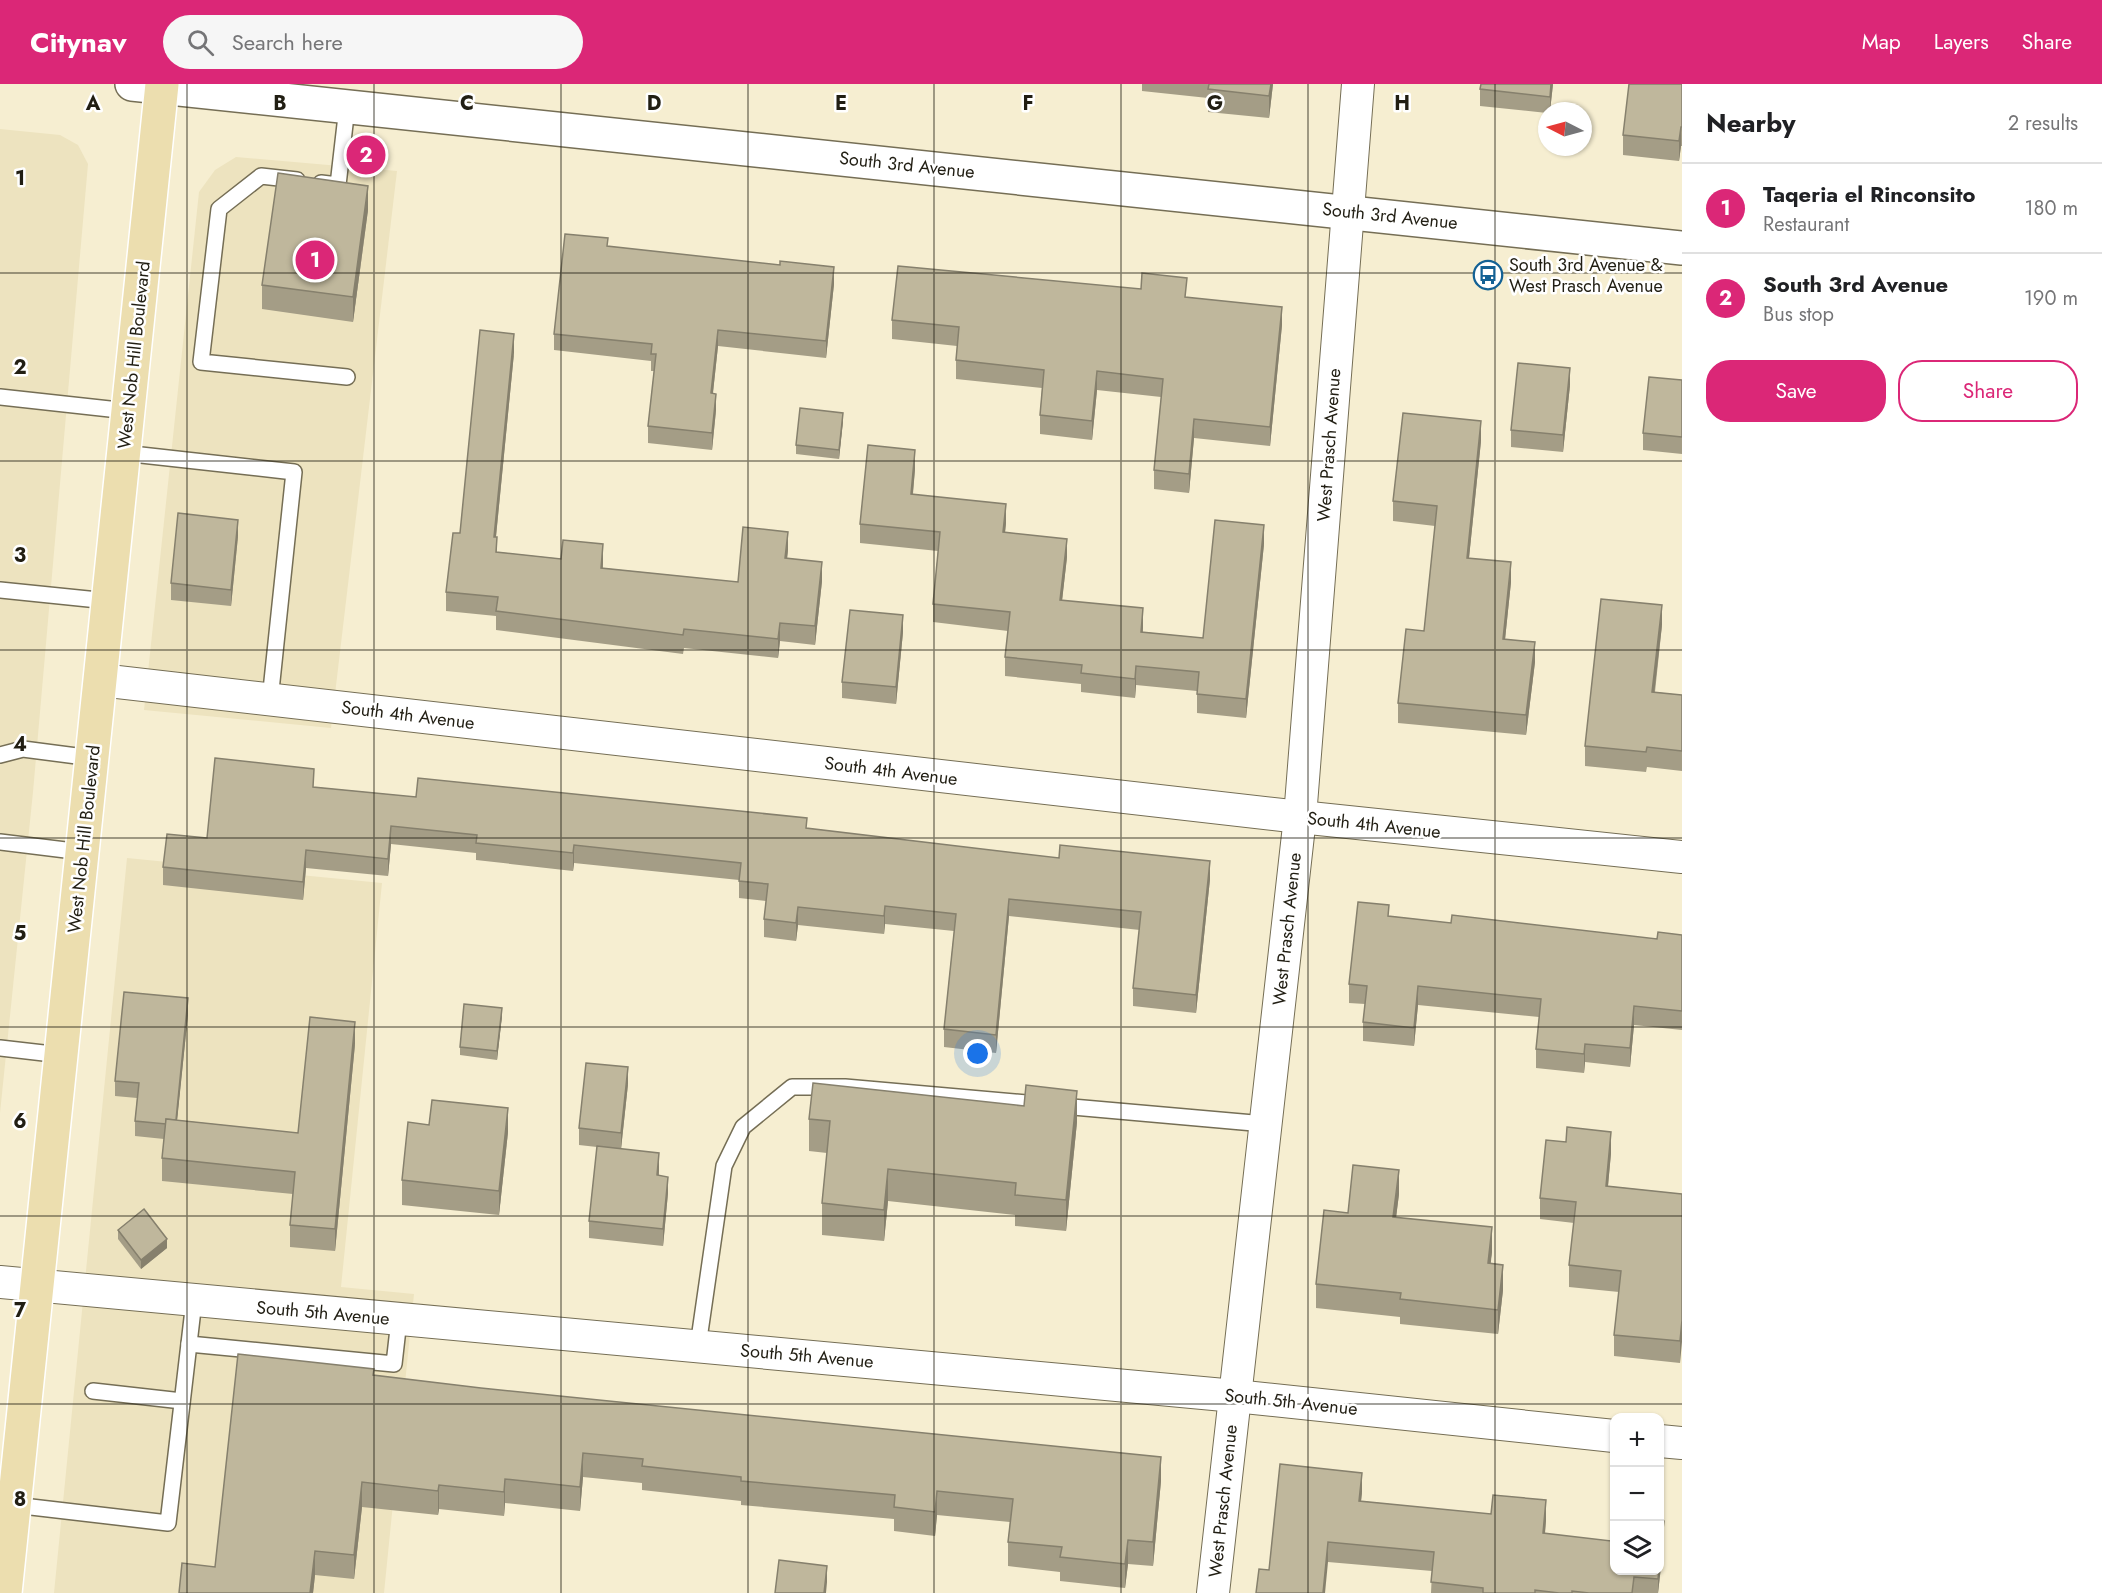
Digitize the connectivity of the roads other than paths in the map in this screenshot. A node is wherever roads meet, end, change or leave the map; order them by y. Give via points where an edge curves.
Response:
1 (1358, 84) edge
2 (152, 85) edge
3 (290, 92) edge
4 (347, 107) junction
5 (1347, 211) junction
6 (1682, 248) edge
7 (347, 377) dead end
8 (0, 397) edge
9 (128, 411) junction
10 (123, 453) junction
11 (0, 590) edge
12 (108, 601) junction
13 (100, 680) junction
14 (270, 700) junction
15 (0, 756) edge
16 (92, 758) junction
17 (1300, 817) junction
18 (0, 842) edge
19 (82, 852) junction
20 (1682, 857) edge
21 (0, 1048) edge
22 (61, 1055) junction
23 (1265, 1124) junction
24 (0, 1282) edge
25 (37, 1286) junction
26 (194, 1301) junction
27 (399, 1320) junction
28 (189, 1344) junction
29 (698, 1346) junction
30 (93, 1391) dead end
31 (1235, 1396) junction
32 (182, 1401) junction
33 (1610, 1436) edge
34 (1664, 1441) edge
35 (1682, 1443) edge
36 (14, 1505) junction
37 (5, 1546) edge
38 (5, 1593) edge
39 (1213, 1593) edge

1 - 5 street, West Prasch Avenue
2 - 3 street, South 3rd Avenue
2 - 9 main road, West Nob Hill Boulevard
3 - 4 street, South 3rd Avenue
4 - 5 street, South 3rd Avenue
4 - 7 lane via 338,185 261,176 219,209 201,362
5 - 6 street, South 3rd Avenue
5 - 17 street, West Prasch Avenue
8 - 9 lane
9 - 10 main road, West Nob Hill Boulevard
10 - 12 main road, West Nob Hill Boulevard
10 - 14 lane via 294,472
11 - 12 lane
12 - 13 main road, West Nob Hill Boulevard
13 - 14 street, South 4th Avenue
13 - 16 main road, West Nob Hill Boulevard
14 - 17 street, South 4th Avenue
15 - 16 lane via 23,749
16 - 19 main road, West Nob Hill Boulevard
17 - 20 street, South 4th Avenue
17 - 23 street, West Prasch Avenue
18 - 19 lane
19 - 22 main road, West Nob Hill Boulevard
21 - 22 lane
22 - 25 main road, West Nob Hill Boulevard
23 - 29 lane via 845,1087 792,1087 743,1127 724,1166
23 - 31 street, West Prasch Avenue
24 - 25 street, South 5th Avenue
25 - 26 street, South 5th Avenue
25 - 36 main road, West Nob Hill Boulevard
26 - 27 street, South 5th Avenue
26 - 28 lane
27 - 28 lane via 394,1364
27 - 29 street, South 5th Avenue
28 - 32 lane
29 - 31 street, South 5th Avenue
30 - 32 lane
31 - 33 street, South 5th Avenue
31 - 39 street, West Prasch Avenue
32 - 36 lane via 168,1523
34 - 35 street
36 - 37 main road, West Nob Hill Boulevard
37 - 38 main road, West Nob Hill Boulevard

